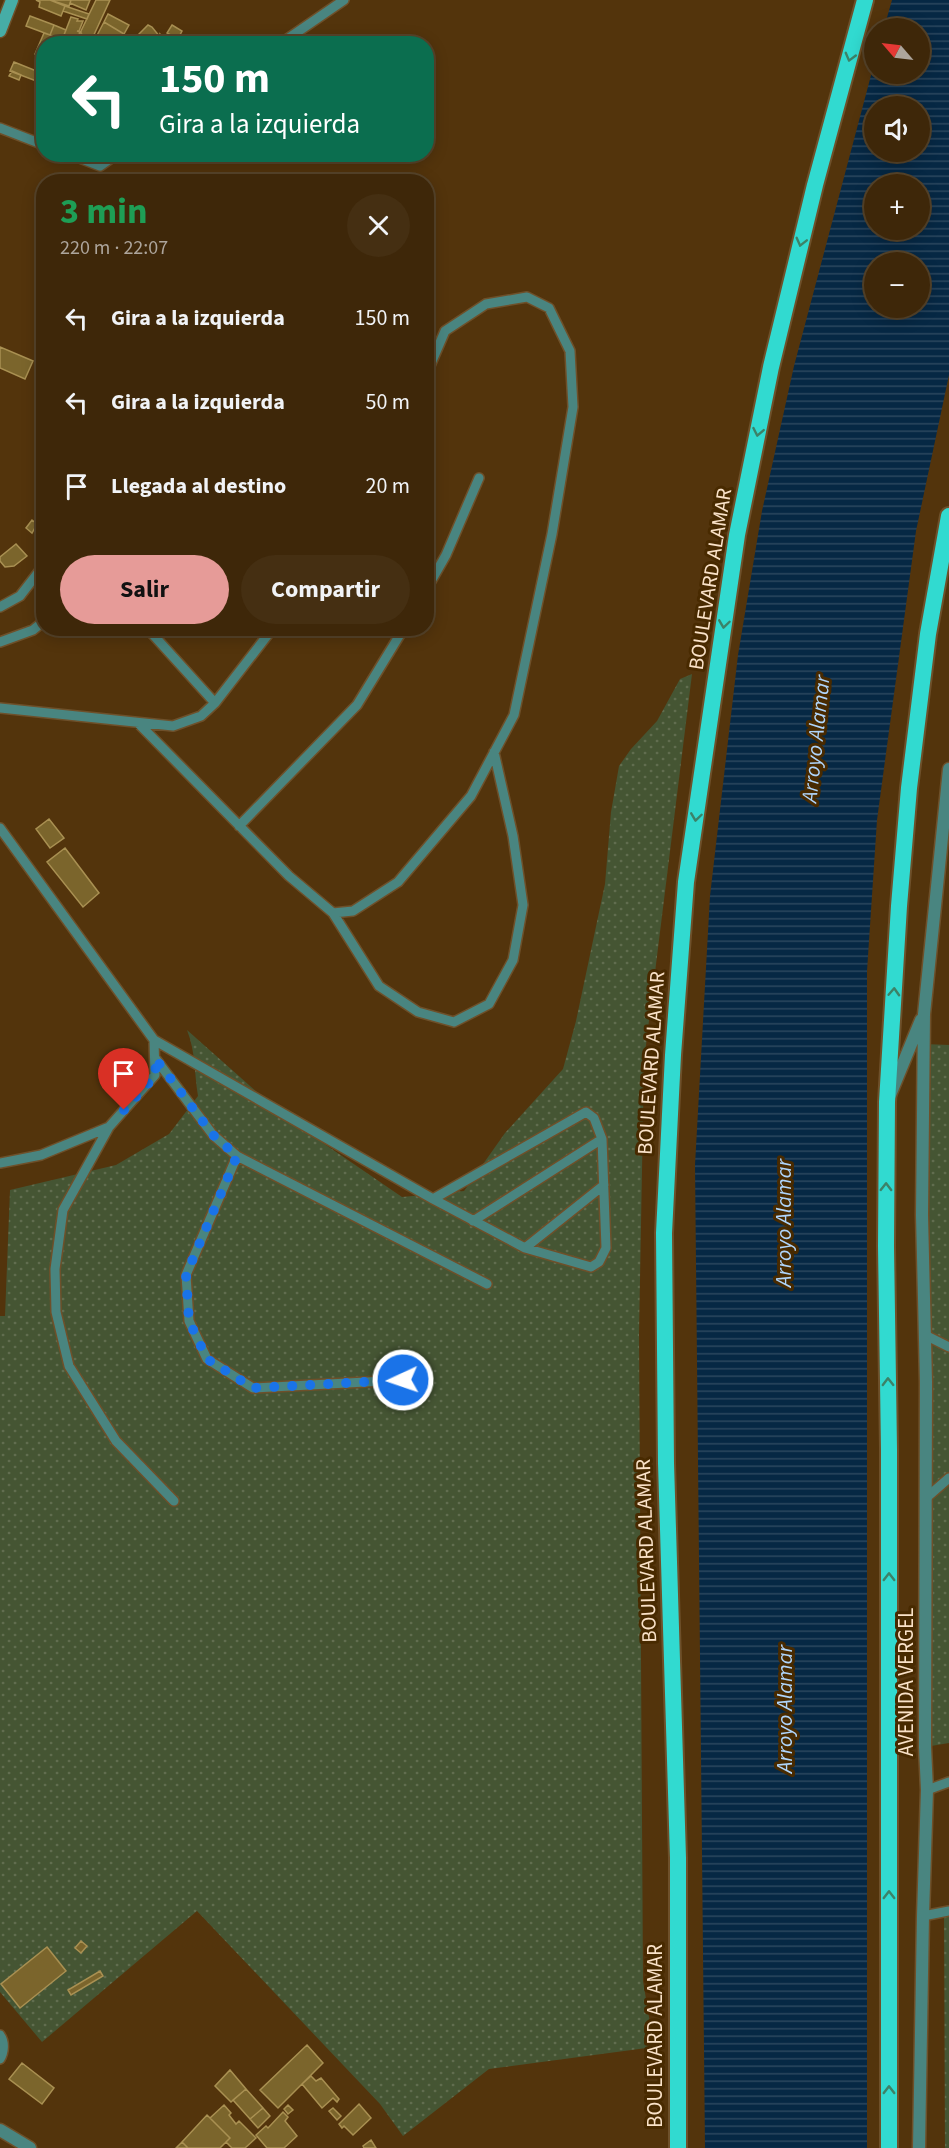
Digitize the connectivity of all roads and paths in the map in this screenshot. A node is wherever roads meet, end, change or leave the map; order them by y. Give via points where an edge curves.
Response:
1 (12, 0) edge
2 (344, 0) edge
3 (865, 0) edge
4 (0, 31) edge
5 (292, 36) edge
6 (0, 128) edge
7 (36, 142) edge
8 (90, 162) edge
9 (106, 162) edge
10 (434, 357) edge
11 (478, 478) dead end
12 (949, 516) edge
13 (36, 575) edge
14 (434, 576) edge
15 (0, 607) edge
16 (36, 628) edge
17 (154, 636) edge
18 (267, 636) edge
19 (399, 636) edge
20 (0, 642) edge
21 (214, 703) junction
22 (0, 708) edge
23 (138, 723) junction
24 (494, 752) junction
25 (949, 769) edge
26 (239, 825) junction
27 (0, 828) edge
28 (333, 913) junction
29 (924, 1014) junction
30 (154, 1040) junction
31 (155, 1058) junction
32 (887, 1102) junction
33 (109, 1127) junction
34 (602, 1138) junction
35 (237, 1156) junction
36 (0, 1163) edge
37 (604, 1185) junction
38 (433, 1199) junction
39 (474, 1221) junction
40 (525, 1248) junction
41 (487, 1284) dead end
42 (925, 1335) junction
43 (949, 1347) edge
44 (403, 1380) dead end
45 (949, 1478) edge
46 (926, 1498) junction
47 (174, 1501) dead end
48 (949, 1782) edge
49 (927, 1790) junction
50 (949, 1911) edge
51 (923, 1916) junction
52 (0, 2035) edge
53 (0, 2059) edge
54 (0, 2130) edge
55 (30, 2148) edge
56 (678, 2148) edge
57 (889, 2148) edge
58 (919, 2148) edge

1 - 4 main road
2 - 5 lane
3 -> 56 highway, BOULEVARD ALAMAR via 771,367 737,535 686,894 664,1233 666,1463 678,1858
6 - 7 lane
8 - 9 lane via 100,166
10 - 24 lane via 446,330 486,303 527,297 549,308 570,351 573,407 552,534 514,715
11 - 14 lane
32 -> 12 highway via 909,788 928,634
13 - 15 lane via 20,596
16 - 20 lane
17 - 21 lane
18 - 21 lane
19 - 26 lane via 357,705
21 - 23 lane via 201,716 173,726
22 - 23 lane
23 - 26 lane
24 - 28 lane via 471,796 398,882 353,911
24 - 28 lane via 513,836 523,905 513,960 489,1004 454,1022 418,1012 379,986
25 - 29 street
26 - 28 lane via 289,876
27 - 30 lane
29 - 32 street
29 - 42 street, AVENIDA VERGEL
30 - 31 lane
30 - 38 lane
31 - 33 lane via 156,1075
31 - 35 lane via 213,1135
57 -> 32 highway
33 - 36 lane via 41,1155
33 - 47 lane via 63,1210 55,1269 56,1312 69,1366 116,1441
34 - 37 lane
34 - 38 lane via 594,1118 586,1112
34 - 39 lane
35 - 41 lane
35 - 44 lane via 186,1275 189,1321 207,1359 253,1388
37 - 40 lane
37 - 40 lane via 606,1248 599,1262 591,1267
38 - 39 lane
39 - 40 lane
42 - 43 lane
42 - 46 street, AVENIDA VERGEL
45 - 46 lane
46 - 49 street, AVENIDA VERGEL
48 - 49 lane
49 - 51 street, AVENIDA VERGEL
50 - 51 lane
51 - 58 street, AVENIDA VERGEL
52 - 53 lane via 4,2053
54 - 55 street

